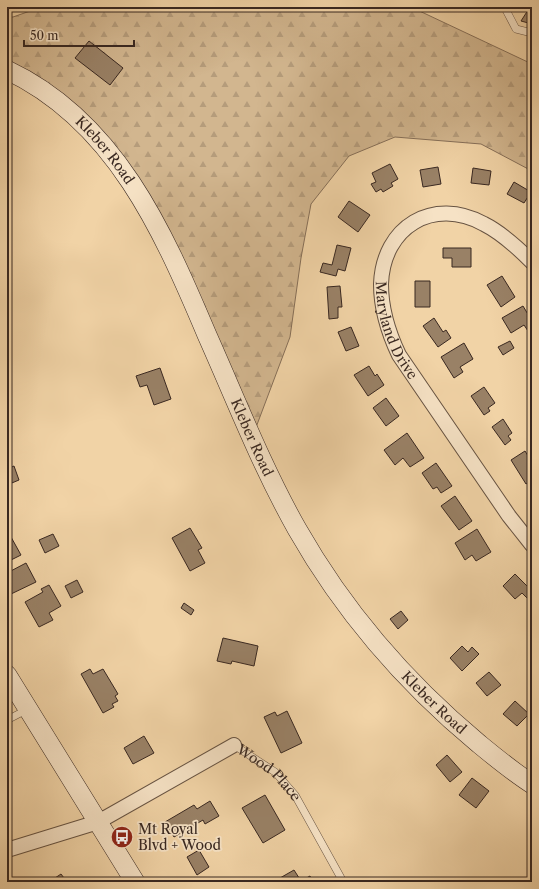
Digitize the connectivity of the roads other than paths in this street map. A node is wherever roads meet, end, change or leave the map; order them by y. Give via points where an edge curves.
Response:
1 (508, 7) edge
2 (532, 34) edge
3 (7, 70) edge
4 (532, 262) edge
5 (532, 545) edge
6 (7, 675) edge
7 (28, 709) junction
8 (7, 720) edge
9 (234, 746) joint
10 (532, 784) edge
11 (98, 822) junction
12 (7, 850) edge
13 (341, 878) dead end
14 (135, 882) edge

1 - 2 lane via 506,10 516,29
3 - 10 street, Kleber Road via 40,88 79,119 128,176 154,220 191,296 252,438 281,498 309,549 366,630 438,707 494,756
4 - 5 street, Maryland Drive via 517,247 484,224 466,217 434,214 414,222 392,245 387,256 382,284 385,318 399,355 504,510
6 - 7 street
7 - 8 lane
7 - 11 street
9 - 11 street, Wood Place
9 - 13 lane, Wood Place via 275,772 294,795
11 - 12 street, Wood Place
11 - 14 street

